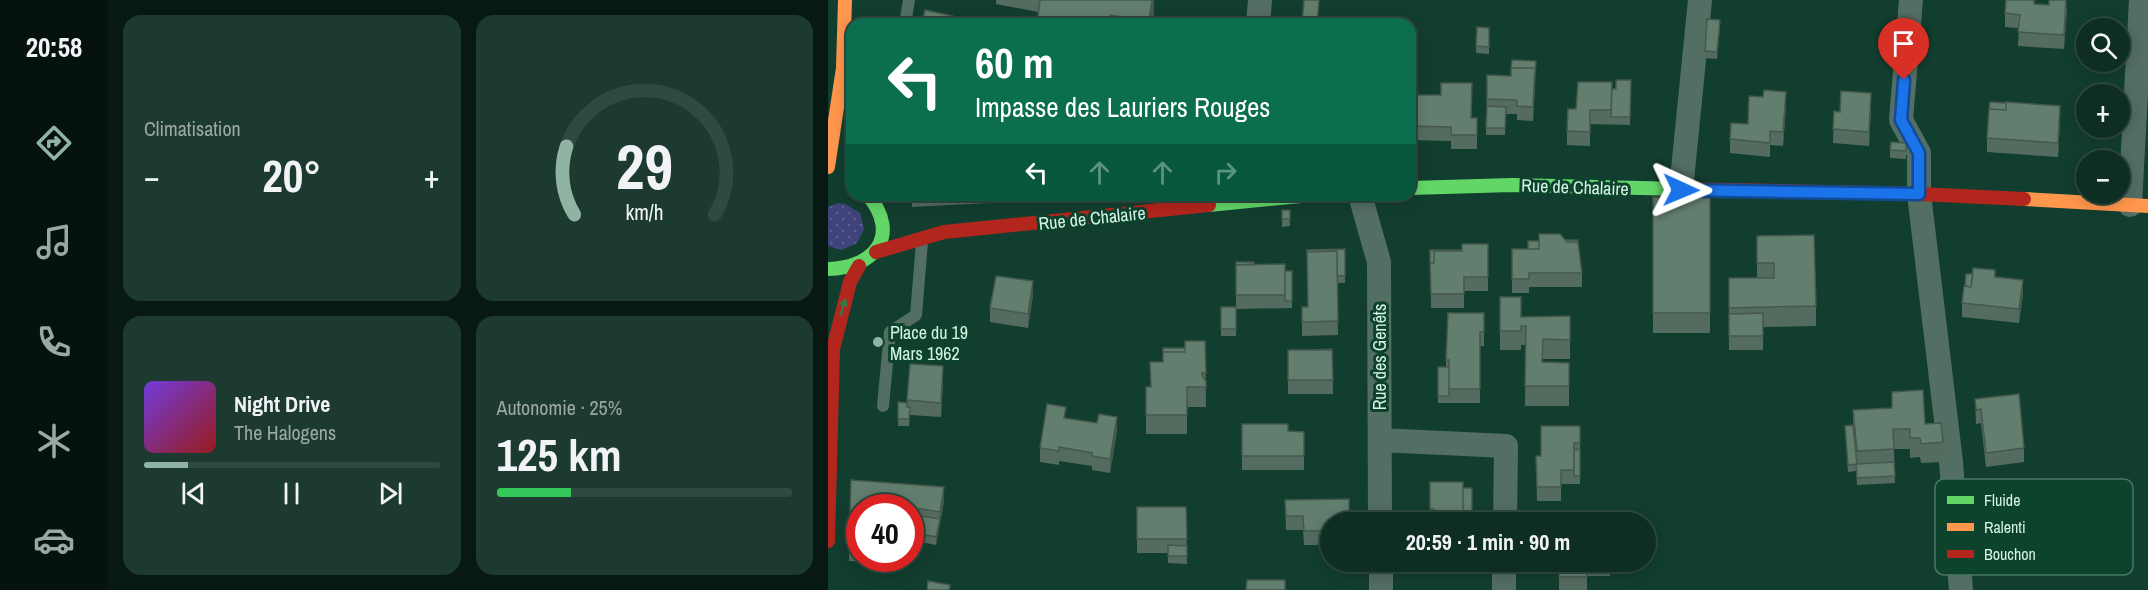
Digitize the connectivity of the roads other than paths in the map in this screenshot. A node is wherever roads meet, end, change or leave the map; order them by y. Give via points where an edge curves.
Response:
1 (845, 0) edge
2 (909, 0) edge
3 (1260, 0) edge
4 (1700, 0) edge
5 (1911, 0) edge
6 (2141, 0) edge
7 (906, 18) edge
8 (1258, 18) edge
9 (843, 68) junction
10 (846, 85) edge
11 (828, 167) edge
12 (1416, 188) edge
13 (1681, 190) junction
14 (1919, 194) junction
15 (872, 201) edge
16 (1228, 201) edge
17 (1362, 201) edge
18 (2139, 206) edge
19 (880, 211) junction
20 (894, 216) dead end
21 (914, 223) dead end
22 (944, 232) junction
23 (922, 240) junction
24 (876, 252) junction
25 (859, 266) junction
26 (828, 269) edge
27 (828, 332) edge
28 (833, 349) junction
29 (883, 406) dead end
30 (1380, 440) junction
31 (1953, 479) edge
32 (1380, 512) edge
33 (1505, 512) edge
34 (828, 541) edge
35 (1381, 572) edge
36 (1504, 572) edge
37 (1960, 575) edge
38 (1381, 590) edge
39 (1504, 590) edge
40 (1961, 590) edge

1 - 9 street
2 - 7 lane
3 - 8 street
4 - 13 street
5 - 14 street via 1901,120 1919,153
6 - 18 street
9 - 10 street
9 - 11 street
12 - 13 street, Rue de Chalaire via 1512,185
13 - 14 street, Rue de Chalaire
14 - 18 street, Rue de Chalaire
14 - 31 street
15 - 19 street
16 - 22 street, Rue de Chalaire
17 - 30 street, Rue des Genêts via 1378,262
19 - 20 street
19 - 24 street via 883,225
21 - 22 street, Rue de Chalaire
22 - 23 street, Rue de Chalaire
23 - 24 street, Rue de Chalaire
23 - 29 lane via 916,315 890,332
24 - 25 street
25 - 26 street via 843,271
28 -> 25 street via 850,282
27 - 28 street
28 - 34 street
30 - 32 street, Rue des Genêts
30 - 33 street via 1506,446
35 - 38 street
36 - 39 street
37 - 40 street

